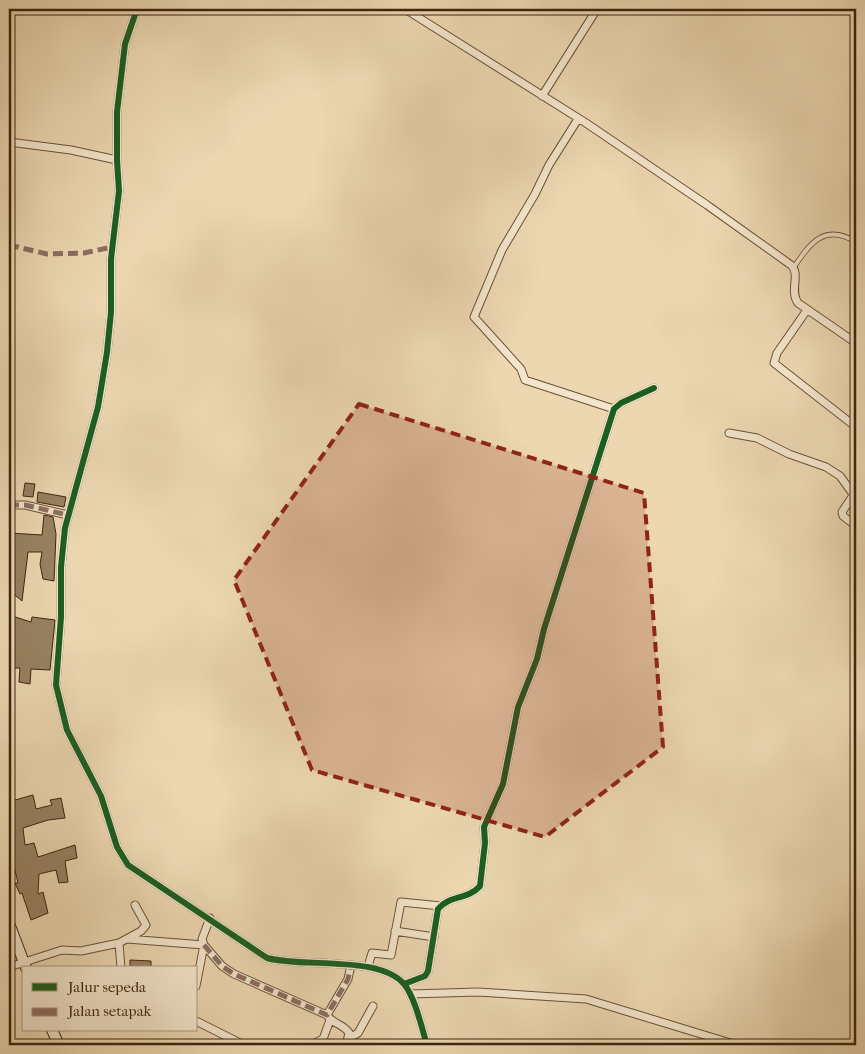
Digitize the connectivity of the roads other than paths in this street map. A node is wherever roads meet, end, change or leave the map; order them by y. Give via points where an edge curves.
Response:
1 (137, 9) edge
2 (405, 9) edge
3 (437, 9) edge
4 (596, 9) edge
5 (416, 16) junction
6 (542, 96) junction
7 (578, 119) junction
8 (9, 142) edge
9 (117, 160) junction
10 (856, 242) edge
11 (794, 267) junction
12 (807, 310) junction
13 (856, 343) edge
14 (654, 388) dead end
15 (614, 409) junction
16 (856, 427) edge
17 (729, 433) dead end
18 (855, 492) edge
19 (9, 505) edge
20 (65, 515) junction
21 (856, 526) edge
22 (135, 905) dead end
23 (441, 906) junction
24 (209, 922) junction
25 (10, 928) edge
26 (395, 931) junction
27 (434, 938) junction
28 (127, 939) junction
29 (119, 943) junction
30 (204, 945) junction
31 (25, 964) edge
32 (351, 965) junction
33 (121, 966) edge
34 (368, 966) junction
35 (9, 967) edge
36 (198, 976) edge
37 (404, 984) junction
38 (410, 994) junction
39 (373, 1006) dead end
40 (329, 1018) junction
41 (198, 1022) edge
42 (53, 1032) edge
43 (347, 1042) edge
44 (58, 1045) edge
45 (244, 1045) edge
46 (311, 1045) edge
47 (427, 1045) edge
48 (737, 1045) edge

1 - 9 street via 125,44 117,112
2 - 5 street
3 - 5 lane via 422,10
4 - 6 street
5 - 6 street
6 - 7 street
7 - 11 street
7 - 15 street via 548,165 502,250 474,317 521,369 526,380
8 - 9 street
9 - 20 street via 119,191 111,259 107,352 98,407
10 - 11 lane via 835,233 825,234
11 - 12 street via 794,297
12 - 13 street
12 - 16 street via 777,353 774,363
14 - 15 street
15 - 23 street via 537,659 518,706 503,784 484,827 480,884 463,897 448,899
17 - 18 street via 757,438 826,467
18 - 21 street via 842,512
19 - 20 street
20 - 24 street via 56,685 67,730 101,796 117,847 128,865
22 - 28 street via 146,925
23 - 26 street via 402,901
23 - 27 street
24 - 30 street via 202,939
24 - 32 street via 267,958
25 - 31 main road
26 - 27 street
26 - 34 street via 391,955 372,953
27 - 37 street via 426,975
28 - 29 street
28 - 30 street
29 - 31 street via 80,951 62,950
29 - 33 street
30 - 36 street
30 - 40 street via 222,966 234,974
31 - 35 street
32 - 34 street
32 - 40 street via 348,979
34 - 37 street
37 - 38 street
38 - 47 street
38 - 48 street via 478,992 586,999
39 - 43 street via 358,1033
40 - 43 street via 346,1028
40 - 46 street via 323,1040
41 - 45 street
42 - 44 main road

